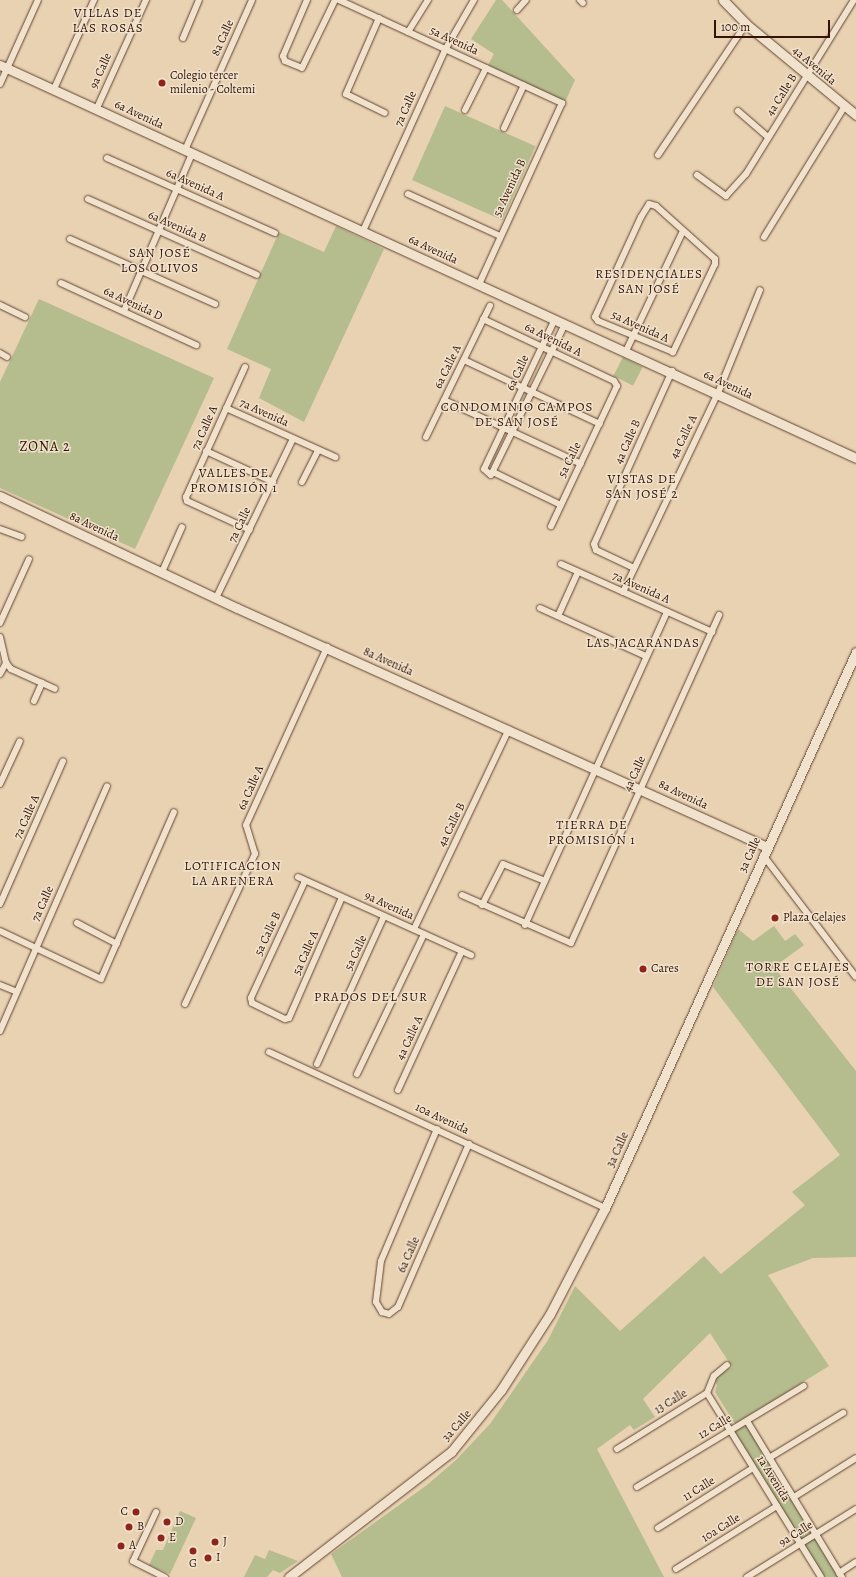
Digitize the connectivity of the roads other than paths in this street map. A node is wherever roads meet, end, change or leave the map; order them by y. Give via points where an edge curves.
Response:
1 (38, 0) edge
2 (94, 0) edge
3 (146, 0) edge
4 (199, 0) edge
5 (252, 0) edge
6 (307, 0) edge
7 (335, 0) edge
8 (339, 0) edge
9 (428, 0) edge
10 (474, 0) edge
11 (526, 0) edge
12 (723, 0) edge
13 (854, 0) edge
14 (517, 10) dead end
15 (379, 18) junction
16 (746, 24) junction
17 (408, 32) junction
18 (183, 38) dead end
19 (445, 50) junction
20 (4, 66) edge
21 (486, 68) junction
22 (807, 76) junction
23 (0, 84) edge
24 (524, 85) junction
25 (54, 89) junction
26 (561, 102) joint
27 (845, 106) junction
28 (97, 108) junction
29 (465, 110) dead end
30 (738, 111) dead end
31 (385, 113) dead end
32 (856, 115) edge
33 (504, 128) dead end
34 (768, 137) junction
35 (188, 152) junction
36 (658, 155) dead end
37 (107, 158) dead end
38 (697, 175) dead end
39 (178, 189) junction
40 (408, 194) dead end
41 (88, 199) dead end
42 (363, 230) junction
43 (159, 231) junction
44 (683, 231) junction
45 (275, 232) dead end
46 (500, 236) junction
47 (764, 237) dead end
48 (70, 239) dead end
49 (142, 272) junction
50 (257, 275) dead end
51 (60, 283) dead end
52 (479, 284) junction
53 (760, 290) dead end
54 (215, 304) dead end
55 (0, 305) edge
56 (490, 306) dead end
57 (124, 312) junction
58 (26, 317) dead end
59 (483, 319) junction
60 (555, 320) junction
61 (565, 324) junction
62 (633, 337) junction
63 (196, 345) dead end
64 (542, 347) junction
65 (552, 352) junction
66 (626, 352) junction
67 (0, 353) edge
68 (8, 357) dead end
69 (464, 360) junction
70 (245, 367) dead end
71 (672, 371) junction
72 (614, 381) joint
73 (523, 388) junction
74 (533, 392) junction
75 (718, 393) junction
76 (444, 400) junction
77 (226, 408) junction
78 (600, 424) junction
79 (504, 428) junction
80 (514, 433) junction
81 (426, 437) dead end
82 (293, 439) junction
83 (318, 450) junction
84 (206, 451) junction
85 (335, 457) dead end
86 (856, 458) edge
87 (580, 464) junction
88 (495, 473) junction
89 (273, 482) junction
90 (302, 482) dead end
91 (0, 496) edge
92 (561, 504) junction
93 (551, 526) dead end
94 (182, 527) dead end
95 (0, 529) edge
96 (250, 530) junction
97 (22, 537) dead end
98 (29, 559) dead end
99 (561, 564) dead end
100 (634, 568) junction
101 (162, 572) junction
102 (578, 572) junction
103 (623, 592) junction
104 (216, 598) junction
105 (540, 608) dead end
106 (666, 612) junction
107 (720, 615) dead end
108 (558, 616) junction
109 (0, 623) edge
110 (712, 632) junction
111 (0, 638) edge
112 (327, 648) junction
113 (856, 652) edge
114 (646, 656) junction
115 (6, 663) junction
116 (0, 674) edge
117 (42, 683) junction
118 (55, 690) dead end
119 (34, 702) dead end
120 (509, 730) junction
121 (20, 740) dead end
122 (64, 761) dead end
123 (597, 768) junction
124 (0, 784) edge
125 (107, 786) dead end
126 (641, 788) junction
127 (174, 812) dead end
128 (765, 851) junction
129 (298, 877) dead end
130 (305, 880) junction
131 (545, 881) junction
132 (462, 895) dead end
133 (342, 897) junction
134 (0, 904) edge
135 (482, 906) junction
136 (384, 916) junction
137 (77, 923) dead end
138 (525, 925) junction
139 (414, 929) junction
140 (0, 931) edge
141 (424, 934) junction
142 (117, 944) junction
143 (36, 948) junction
144 (462, 951) junction
145 (471, 955) dead end
146 (856, 977) edge
147 (0, 985) edge
148 (17, 992) junction
149 (185, 1004) dead end
150 (289, 1018) joint
151 (0, 1031) edge
152 (269, 1052) dead end
153 (317, 1064) dead end
154 (357, 1074) dead end
155 (398, 1090) dead end
156 (437, 1130) junction
157 (469, 1144) junction
158 (605, 1208) junction
159 (728, 1365) dead end
160 (804, 1386) dead end
161 (707, 1393) junction
162 (843, 1412) dead end
163 (747, 1421) junction
164 (730, 1431) junction
165 (617, 1449) dead end
166 (769, 1458) junction
167 (856, 1458) edge
168 (753, 1468) junction
169 (637, 1487) dead end
170 (794, 1497) junction
171 (777, 1506) junction
172 (856, 1509) edge
173 (156, 1512) dead end
174 (658, 1528) dead end
175 (816, 1534) junction
176 (800, 1544) junction
177 (856, 1562) edge
178 (676, 1569) dead end
179 (841, 1575) edge
180 (165, 1577) edge
181 (289, 1577) edge
182 (747, 1577) edge
183 (821, 1577) edge

1 - 20 street
2 - 25 street
3 - 28 street, 9a Calle
4 - 18 street
5 - 35 street, 8a Calle
6 - 7 street via 283,56 285,61 302,68
8 - 15 street, 5a Avenida
9 - 17 street
10 - 19 street, 7a Calle
11 - 14 street
12 - 16 street, 4a Avenida
13 - 22 street, 4a Calle B
15 - 17 street, 5a Avenida
15 - 31 street via 346,94
16 - 22 street, 4a Avenida
16 - 36 street
17 - 19 street, 5a Avenida
19 - 21 street, 5a Avenida
19 - 42 street, 7a Calle
20 - 23 street
20 - 25 street, 6a Avenida
21 - 24 street, 5a Avenida
21 - 29 street
22 - 27 street, 4a Avenida
22 - 34 street, 4a Calle B
24 - 26 street, 5a Avenida
24 - 33 street
25 - 28 street, 6a Avenida
26 - 46 street, 5a Avenida B
27 - 32 street, 4a Avenida
27 - 47 street
28 - 35 street, 6a Avenida
30 - 34 street
34 - 38 street, 4a Calle B via 746,174 723,196
35 - 39 street, 8a Calle
35 - 42 street, 6a Avenida
37 - 39 street, 6a Avenida A
39 - 43 street, 8a Calle
39 - 45 street, 6a Avenida A
40 - 46 street
41 - 43 street, 6a Avenida B
42 - 52 street, 6a Avenida
43 - 49 street, 8a Calle
43 - 50 street, 6a Avenida B
44 - 62 street
44 - 62 street, 5a Avenida A via 715,259 715,264 672,352
44 - 62 street, 5a Avenida A via 656,206 646,206 596,313 598,321
46 - 52 street, 5a Avenida B
48 - 49 street
49 - 54 street
49 - 57 street, 8a Calle
51 - 57 street, 6a Avenida D
52 - 60 street, 6a Avenida
53 - 75 street, 4a Calle A
55 - 58 street
56 - 59 street, 6a Calle A
57 - 63 street, 6a Avenida D
59 - 64 street, 6a Avenida A
59 - 69 street, 6a Calle A
60 - 61 street, 6a Avenida
60 - 64 street, 6a Calle
61 - 65 street, 6a Calle
61 - 66 street, 6a Avenida
62 - 66 street
64 - 65 street, 6a Avenida A
64 - 73 street, 6a Calle
65 - 72 street, 6a Avenida A
65 - 74 street, 6a Calle
66 - 71 street, 6a Avenida
67 - 68 street
69 - 73 street
69 - 76 street, 6a Calle A
70 - 77 street, 7a Calle A
71 - 75 street, 6a Avenida
71 - 100 street, 4a Calle B via 594,544 596,550
72 - 78 street, 5a Calle via 617,386
73 - 74 street
73 - 79 street, 6a Calle
74 - 78 street
74 - 80 street, 6a Calle
75 - 86 street, 6a Avenida
75 - 100 street, 4a Calle A
76 - 79 street
76 - 81 street, 6a Calle A
77 - 82 street, 7a Avenida
77 - 84 street, 7a Calle A
78 - 87 street, 5a Calle
79 - 80 street
79 - 88 street, 6a Calle via 484,469 491,475
80 - 87 street
80 - 88 street, 6a Calle
82 - 83 street, 7a Avenida
82 - 89 street, 7a Calle
83 - 85 street, 7a Avenida
83 - 90 street
84 - 89 street
84 - 96 street, 7a Calle A via 186,497 187,501
87 - 92 street, 5a Calle
88 - 92 street
89 - 96 street, 7a Calle
91 - 101 street, 8a Avenida
92 - 93 street, 5a Calle
94 - 101 street
95 - 97 street
96 - 104 street, 7a Calle
98 - 109 street
99 - 102 street, 7a Avenida A
100 - 103 street, 4a Calle A
101 - 104 street, 8a Avenida
102 - 103 street, 7a Avenida A
102 - 108 street
103 - 106 street, 7a Avenida A
104 - 112 street, 8a Avenida
105 - 108 street
106 - 110 street, 7a Avenida A
106 - 114 street
107 - 110 street, 4a Calle
108 - 114 street
110 - 126 street, 4a Calle
111 - 115 street
112 - 120 street, 8a Avenida
112 - 149 street, 6a Calle A via 246,825 255,854
113 - 128 street, 3a Calle
114 - 123 street
115 - 116 street
115 - 117 street via 11,669
117 - 118 street
117 - 119 street
120 - 123 street, 8a Avenida
120 - 139 street, 4a Calle B
121 - 124 street
122 - 134 street, 7a Calle A
123 - 126 street, 8a Avenida
123 - 131 street
125 - 143 street, 7a Calle
126 - 128 street, 8a Avenida
126 - 138 street, 4a Calle via 571,943
127 - 142 street
128 - 146 street, 8a Avenida
128 - 158 street, 3a Calle
129 - 130 street, 9a Avenida
130 - 133 street, 9a Avenida
130 - 150 street, 5a Calle B via 251,998 252,1003 285,1019
131 - 135 street via 505,864 501,866
131 - 138 street
132 - 135 street
133 - 136 street, 9a Avenida
133 - 150 street, 5a Calle A
135 - 138 street
136 - 139 street, 9a Avenida
136 - 153 street, 5a Calle
137 - 142 street
139 - 141 street, 9a Avenida
140 - 143 street
141 - 144 street, 9a Avenida
141 - 154 street
142 - 143 street via 104,976 97,978
143 - 148 street, 7a Calle
144 - 145 street, 9a Avenida
144 - 155 street, 4a Calle A
147 - 148 street
148 - 151 street, 7a Calle
152 - 156 street, 10a Avenida
156 - 157 street, 10a Avenida
156 - 157 street, 6a Calle via 381,1261 376,1302 382,1312 389,1314 398,1307
157 - 158 street, 10a Avenida
158 - 181 street, 3a Calle via 550,1314 470,1431 432,1468
159 - 161 street, 13 Calle via 714,1376
160 - 163 street, 12 Calle
161 - 164 street, 1a Avenida
161 - 165 street, 13 Calle
162 - 166 street
163 - 164 street, 12 Calle
163 - 166 street, 1a Avenida
164 - 168 street, 1a Avenida
164 - 169 street, 12 Calle
166 - 170 street, 1a Avenida
167 - 170 street
168 - 171 street, 1a Avenida
168 - 174 street, 11 Calle
170 - 175 street, 1a Avenida
171 - 176 street, 1a Avenida
171 - 178 street, 10a Calle
172 - 175 street, 9a Calle
173 - 180 street via 133,1561
175 - 176 street, 9a Calle
175 - 179 street, 1a Avenida
176 - 182 street, 9a Calle
176 - 183 street, 1a Avenida
177 - 179 street

